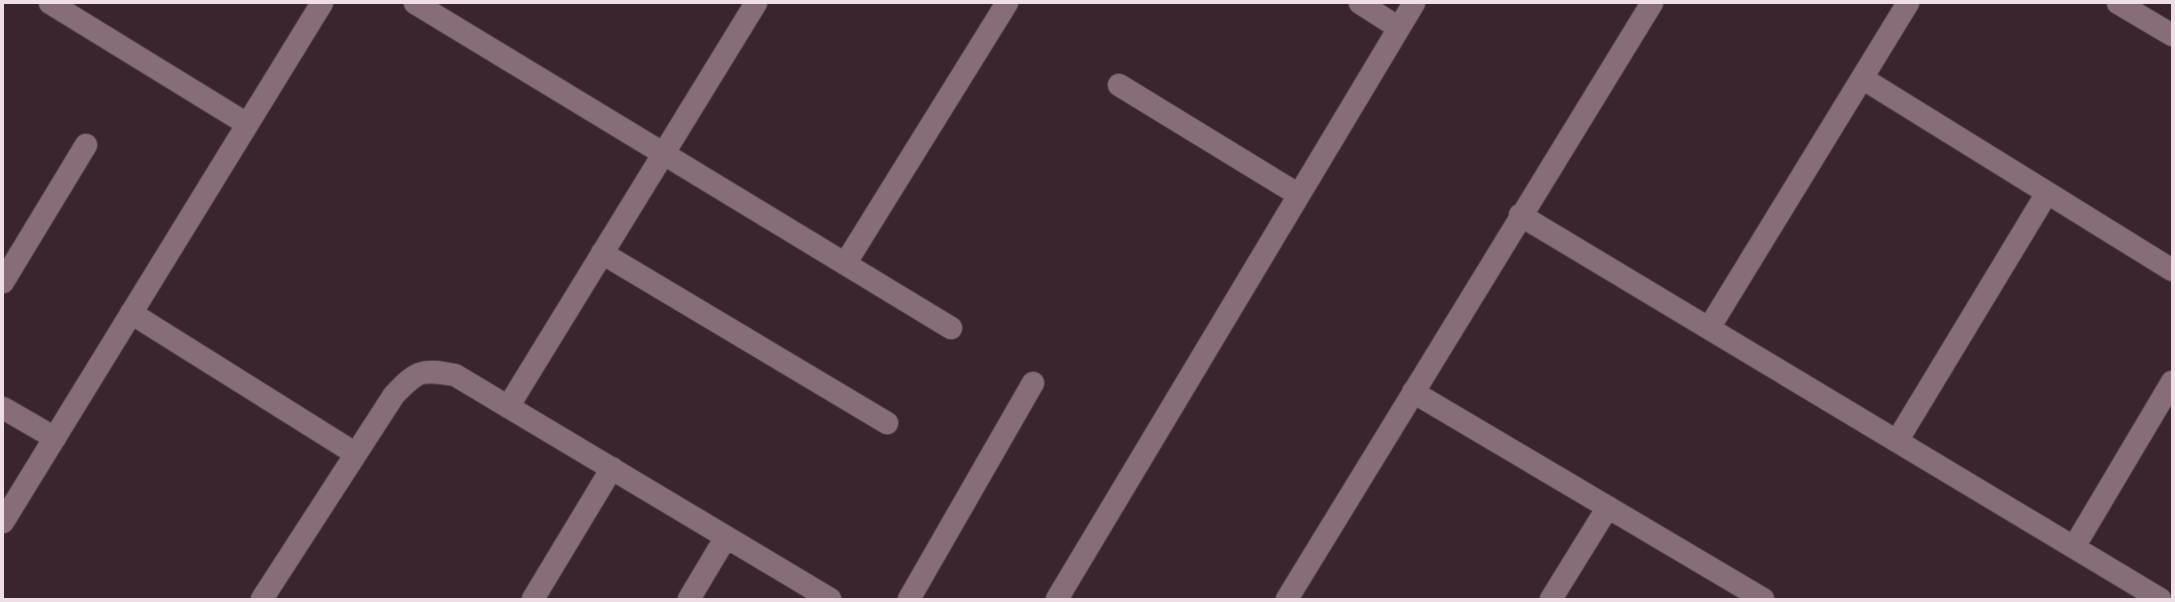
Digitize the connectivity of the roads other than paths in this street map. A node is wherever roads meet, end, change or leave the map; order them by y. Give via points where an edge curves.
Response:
1 (50, 3) edge
2 (322, 3) edge
3 (416, 3) edge
4 (756, 3) edge
5 (1007, 3) edge
6 (1360, 3) edge
7 (1414, 3) edge
8 (1652, 3) edge
9 (1908, 3) edge
10 (2118, 3) edge
11 (1399, 28) junction
12 (2172, 35) edge
13 (1862, 78) junction
14 (1119, 85) dead end
15 (247, 124) junction
16 (86, 145) dead end
17 (663, 154) junction
18 (2048, 193) junction
19 (1299, 195) junction
20 (1520, 215) junction
21 (602, 253) junction
22 (845, 264) junction
23 (2172, 270) edge
24 (3, 282) edge
25 (131, 313) junction
26 (951, 328) dead end
27 (1709, 328) junction
28 (1033, 382) dead end
29 (2172, 382) edge
30 (1413, 392) junction
31 (508, 407) junction
32 (3, 408) edge
33 (887, 423) dead end
34 (55, 438) junction
35 (1897, 441) junction
36 (356, 454) junction
37 (612, 468) junction
38 (1608, 507) junction
39 (3, 521) edge
40 (726, 537) junction
41 (2074, 547) junction
42 (262, 599) edge
43 (533, 599) edge
44 (689, 599) edge
45 (830, 599) edge
46 (909, 599) edge
47 (1057, 599) edge
48 (1287, 599) edge
49 (1551, 599) edge
50 (1763, 599) edge
51 (2160, 599) edge

1 - 15 street
2 - 15 street
3 - 17 street
4 - 17 street
5 - 22 street
6 - 11 street
7 - 11 street
8 - 20 street
9 - 13 street
10 - 12 street
11 - 19 street
13 - 18 street
13 - 27 street
14 - 19 street
15 - 25 street
16 - 24 street
17 - 21 street
17 - 22 street
18 - 23 street
18 - 35 street
19 - 47 street
20 - 27 street
20 - 30 street
21 - 31 street
21 - 33 street
22 - 26 street
25 - 34 street
25 - 36 street
27 - 35 street
28 - 46 street
29 - 41 street
30 - 38 street
30 - 48 street
31 - 36 street via 455,375 430,370 412,376 394,395
31 - 37 street
32 - 34 street
34 - 39 street
35 - 41 street
36 - 42 street
37 - 40 street
37 - 43 street
38 - 49 street
38 - 50 street
40 - 44 street
40 - 45 street
41 - 51 street

